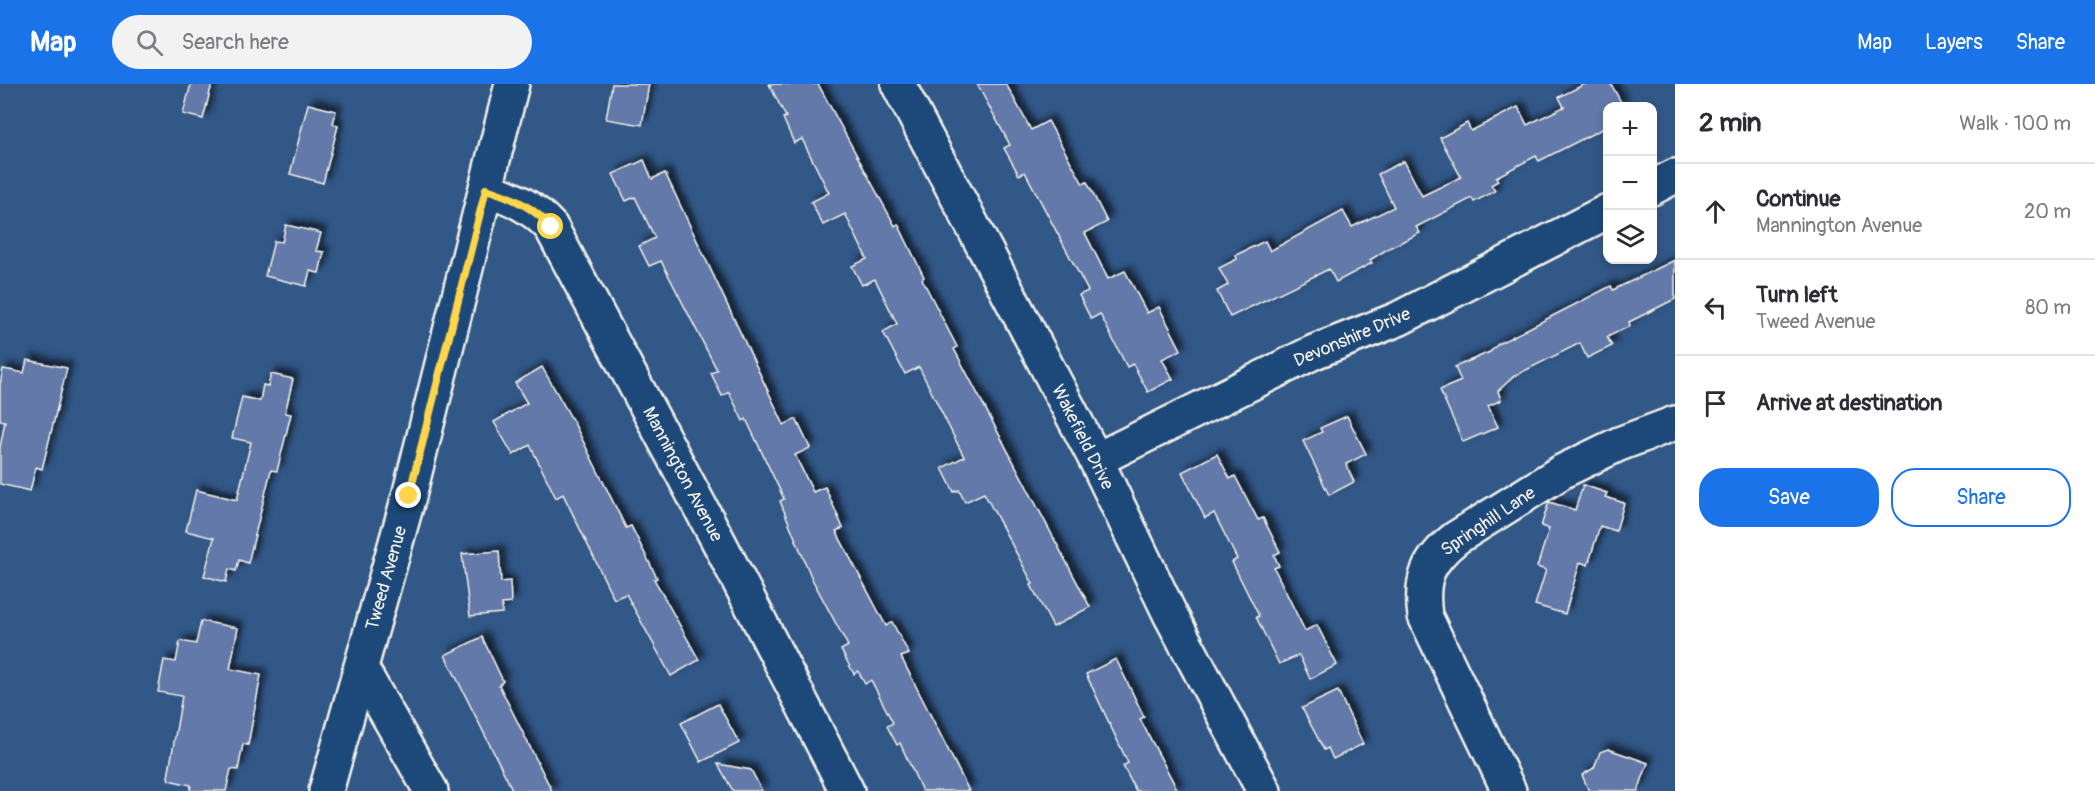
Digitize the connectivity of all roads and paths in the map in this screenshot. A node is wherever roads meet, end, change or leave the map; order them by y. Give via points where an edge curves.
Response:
1 (513, 84) edge
2 (898, 84) edge
3 (1675, 176) edge
4 (1657, 186) edge
5 (486, 189) junction
6 (1603, 214) edge
7 (1675, 423) edge
8 (1096, 460) junction
9 (361, 668) junction
10 (326, 791) edge
11 (431, 791) edge
12 (846, 791) edge
13 (1264, 791) edge
14 (1509, 791) edge

1 - 5 street, Tweed Avenue
2 - 8 street, Wakefield Drive
3 - 4 street
5 - 9 street, Tweed Avenue via 409,496
5 - 12 street, Mannington Avenue via 537,212 551,227 715,534
6 - 8 street, Devonshire Drive via 1398,319 1314,352
7 - 14 street, Springhill Lane via 1563,471 1456,538 1429,567 1423,586 1425,616
8 - 13 street, Wakefield Drive via 1170,614
9 - 10 street, Tweed Avenue
9 - 11 street

